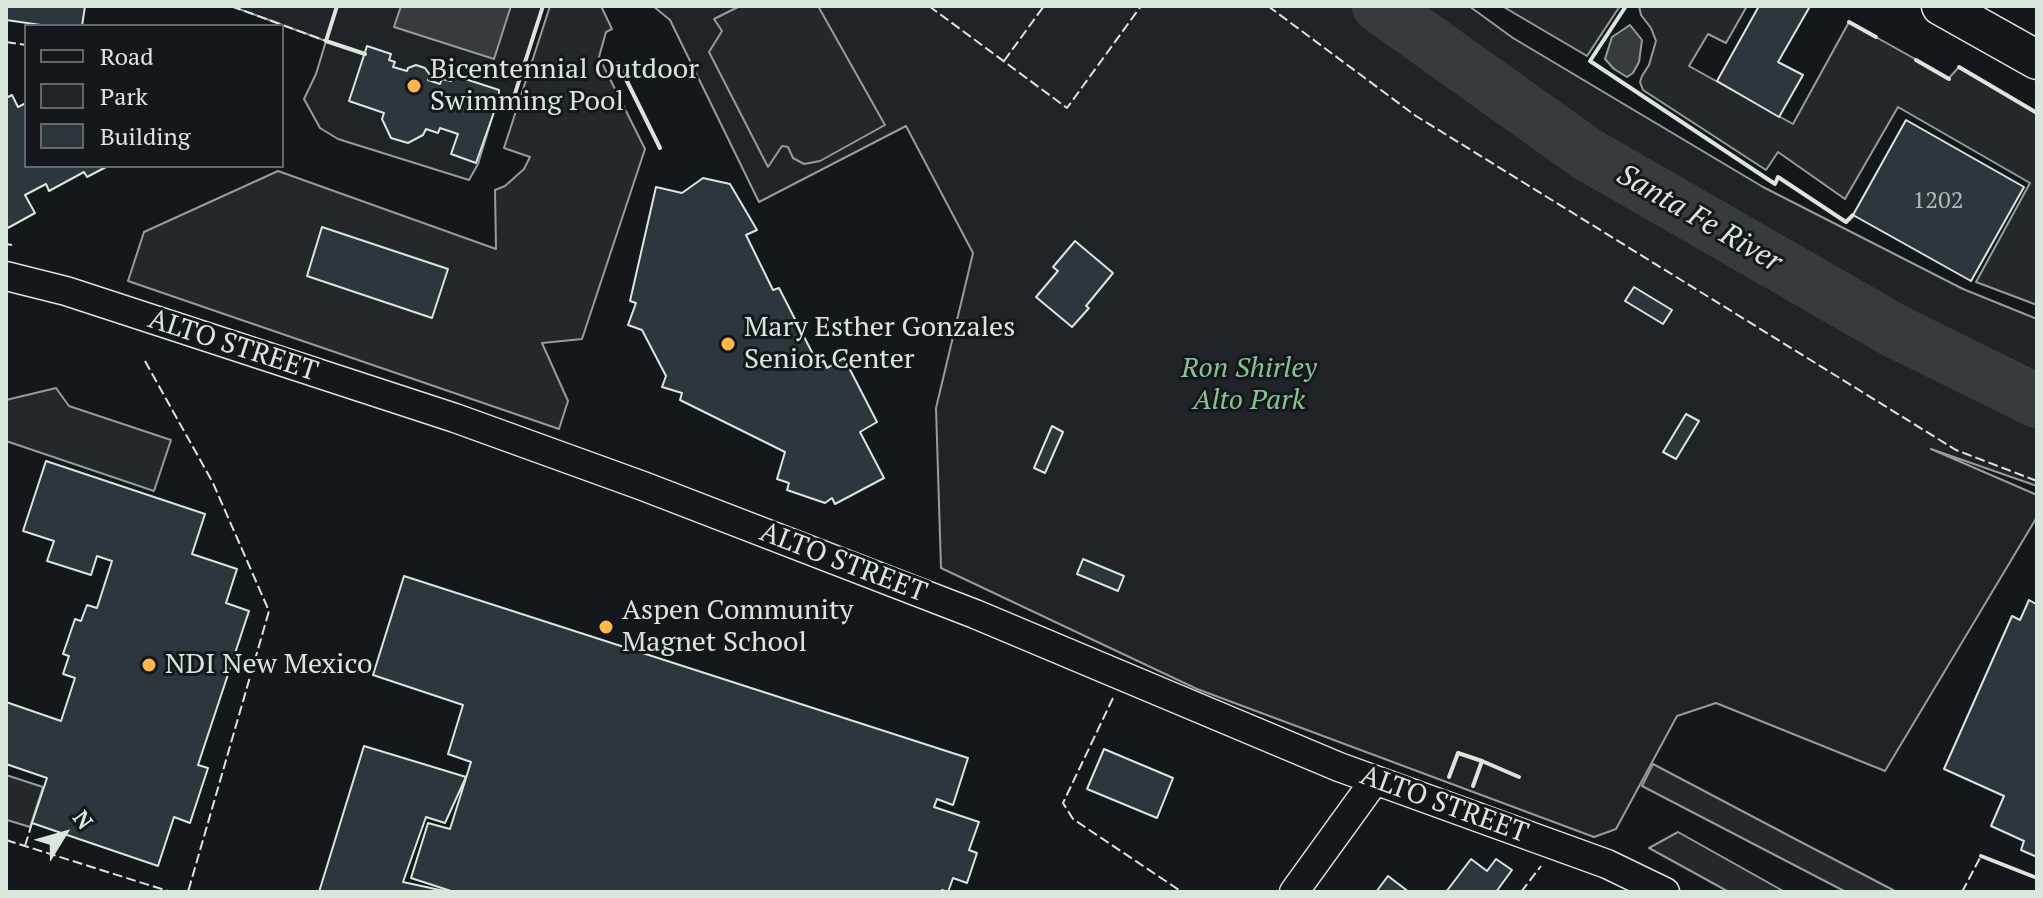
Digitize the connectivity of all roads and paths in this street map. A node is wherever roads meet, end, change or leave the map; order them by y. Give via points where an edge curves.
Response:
1 (1941, 6) edge
2 (2037, 60) edge
3 (6, 276) edge
4 (1375, 780) junction
5 (1294, 892) edge
6 (1665, 892) edge

1 - 2 street
3 - 4 street, ALTO STREET via 440,413 614,476 975,614
4 - 5 street
4 - 6 street, ALTO STREET via 1607,864

